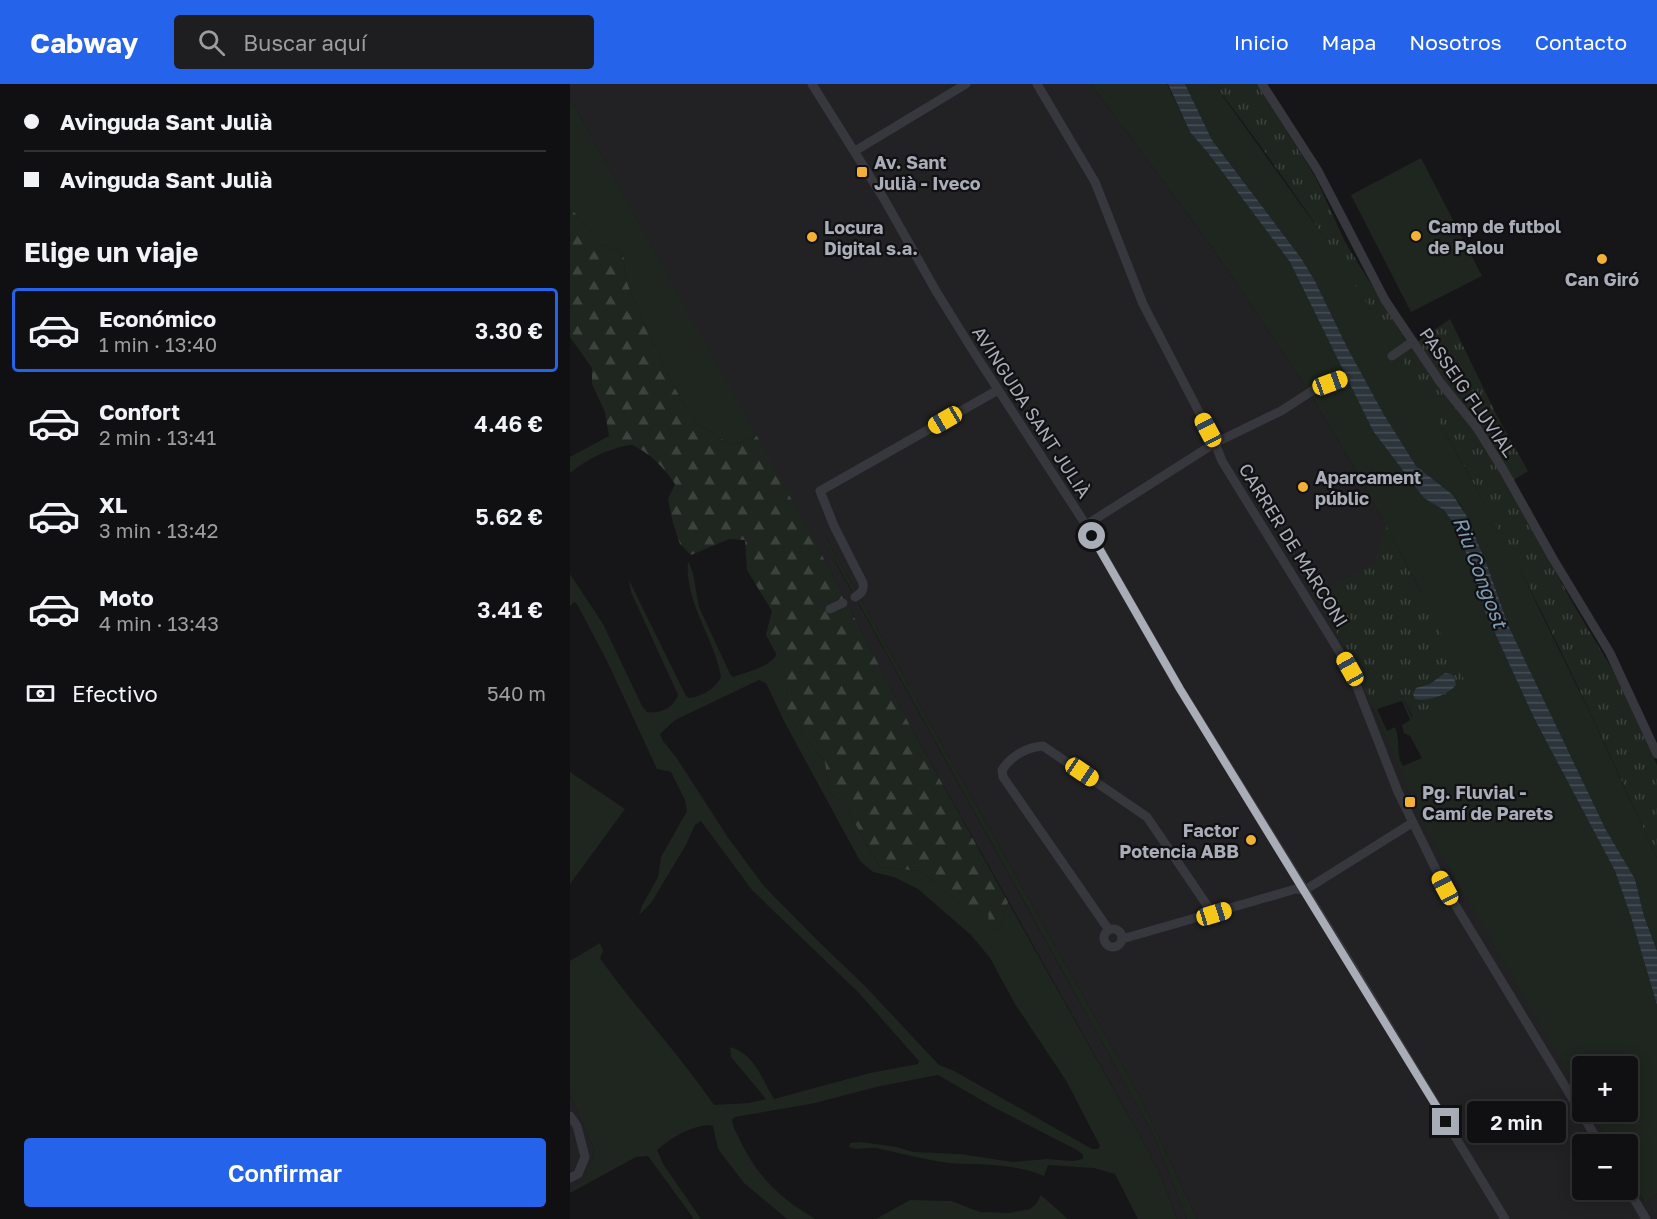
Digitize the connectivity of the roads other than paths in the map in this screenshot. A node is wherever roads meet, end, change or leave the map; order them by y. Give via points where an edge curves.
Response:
1 (812, 84) edge
2 (966, 84) edge
3 (1037, 84) edge
4 (1262, 84) edge
5 (855, 151) junction
6 (1412, 342) junction
7 (1392, 356) dead end
8 (1346, 378) dead end
9 (998, 390) junction
10 (1215, 443) junction
11 (1086, 525) junction
12 (855, 597) dead end
13 (843, 603) dead end
14 (830, 609) dead end
15 (1657, 754) edge
16 (1412, 823) junction
17 (1305, 890) junction
18 (1214, 914) junction
19 (1109, 930) junction
20 (1122, 939) junction
21 (570, 1116) edge
22 (1594, 1134) edge
23 (570, 1178) edge
24 (1635, 1200) edge
25 (1505, 1219) edge
26 (1646, 1219) edge

1 - 5 street, AVINGUDA SANT JULIÀ
2 - 5 street
3 - 10 street, CARRER DE MARCONI via 1095,182 1143,304
4 - 6 street, PASSEIG FLUVIAL via 1318,171 1385,300
5 - 9 street, AVINGUDA SANT JULIÀ
6 - 7 street
6 - 15 street, PASSEIG FLUVIAL via 1504,471 1610,653
8 - 10 street via 1315,389 1281,411
9 - 11 street, AVINGUDA SANT JULIÀ
9 - 12 street via 820,490 863,583 864,588
10 - 11 street
10 - 16 street, CARRER DE MARCONI via 1222,461 1350,669
11 - 17 street, AVINGUDA SANT JULIÀ via 1180,689
13 - 14 street
16 - 17 street
16 - 22 street, CARRER DE MARCONI via 1465,922
17 - 18 street via 1296,889
17 - 25 street, AVINGUDA SANT JULIÀ
18 - 19 street via 1148,818 1043,746 1026,750 1006,763 1003,777
18 - 20 street
19 - 20 street via 1117,931
19 - 20 street via 1104,937 1108,946 1117,946
21 - 23 street via 578,1126 585,1157 578,1174
24 - 26 street

